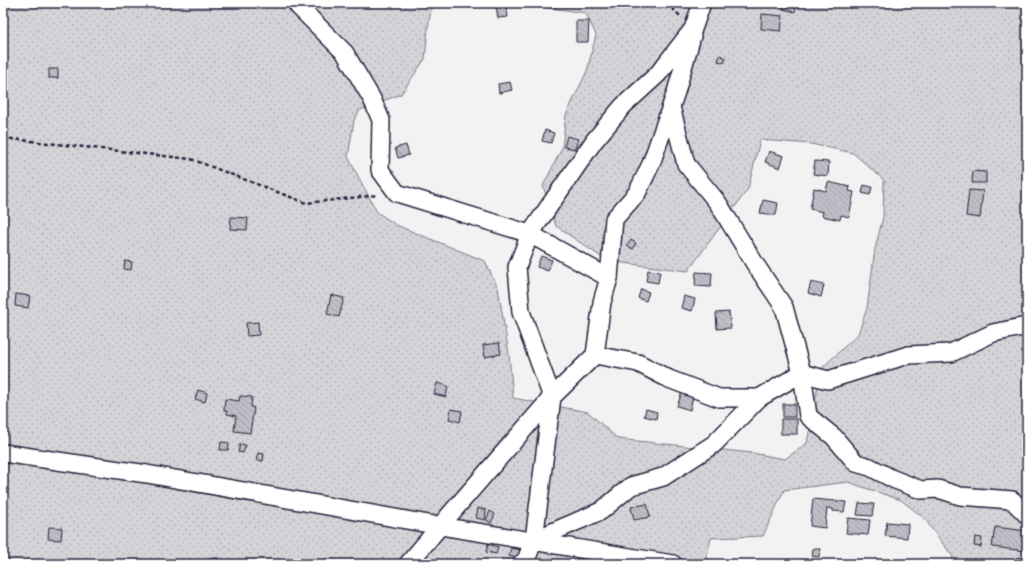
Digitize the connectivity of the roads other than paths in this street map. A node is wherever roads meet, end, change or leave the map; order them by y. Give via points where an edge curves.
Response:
1 (298, 3) edge
2 (702, 3) edge
3 (693, 29) junction
4 (671, 107) junction
5 (530, 234) junction
6 (609, 278) junction
7 (1027, 326) edge
8 (595, 355) junction
9 (802, 373) junction
10 (552, 397) junction
11 (759, 398) junction
12 (3, 453) edge
13 (1027, 515) edge
14 (440, 526) junction
15 (534, 540) junction
16 (408, 564) edge
17 (521, 564) edge
18 (673, 564) edge

1 - 5 street via 298,6 345,53 372,99 381,120 380,170 397,193
2 - 3 street
3 - 4 street
3 - 5 street via 658,74 624,106 594,141
4 - 6 street via 651,164 637,193 614,219
4 - 9 street via 686,164 718,203 784,307
5 - 6 street
5 - 10 street via 517,267 521,312
6 - 8 street via 602,302
7 - 9 street via 992,333 951,353 908,355 828,380
8 - 10 street
8 - 11 street via 638,363 669,379 719,398
9 - 11 street
9 - 13 street via 808,416 834,437 856,462 921,490 938,489 960,496 1012,500
10 - 14 street
10 - 15 street
11 - 15 street via 714,444 663,477 631,486 601,511
12 - 14 street via 147,474
14 - 15 street
14 - 16 street
15 - 17 street via 526,560
15 - 18 street

